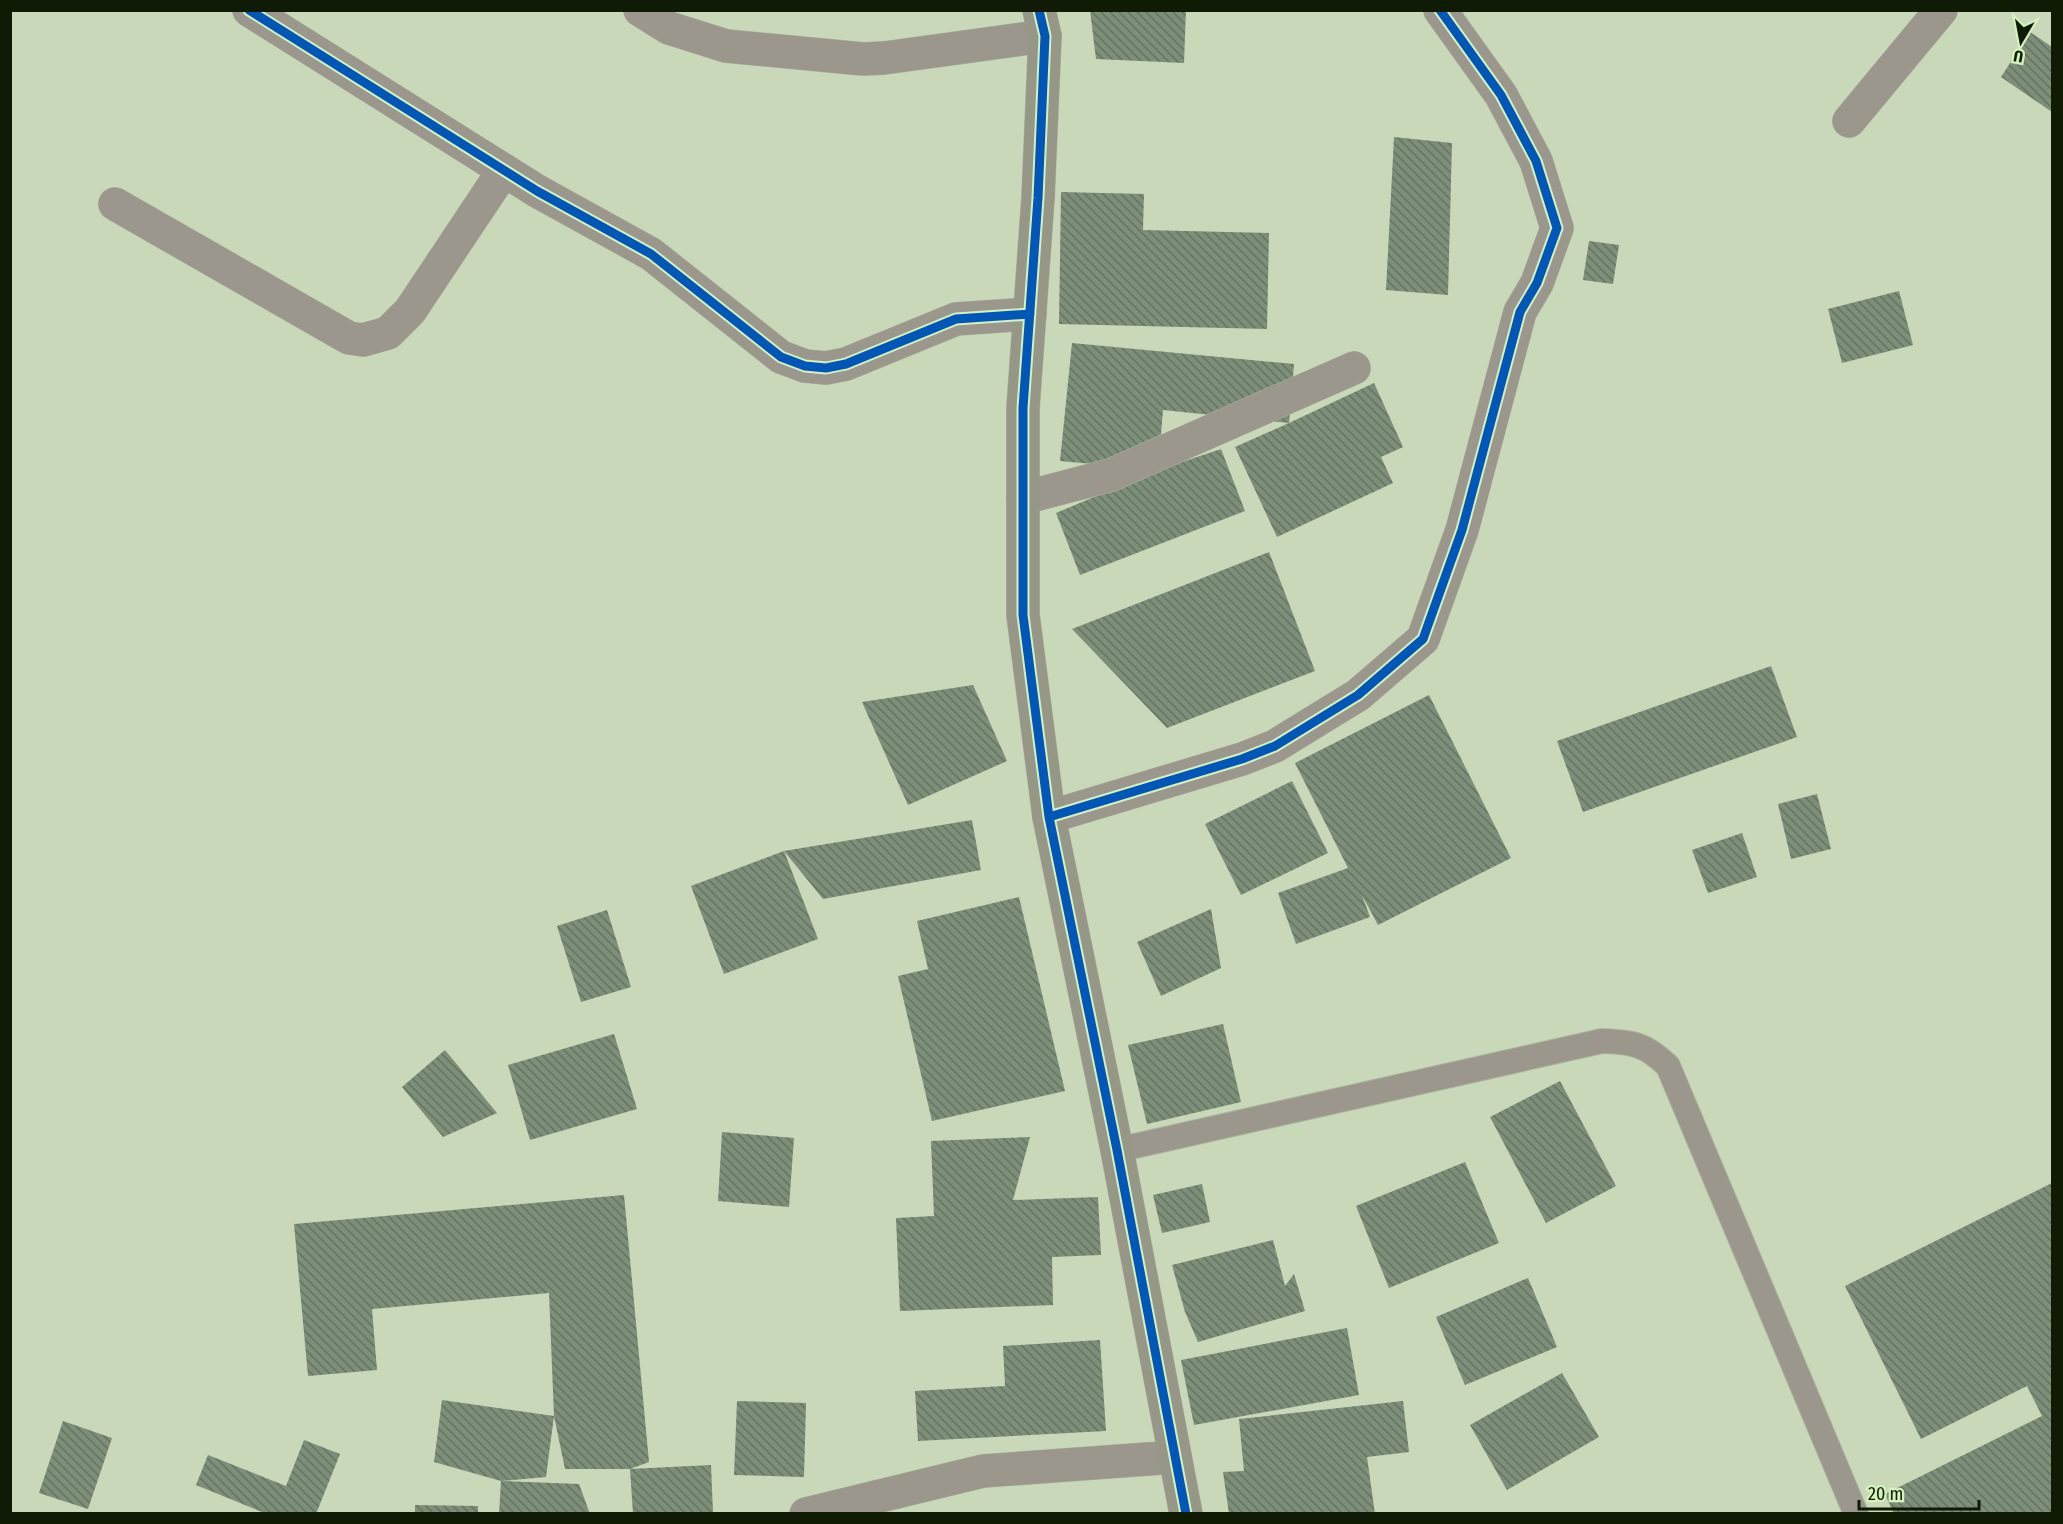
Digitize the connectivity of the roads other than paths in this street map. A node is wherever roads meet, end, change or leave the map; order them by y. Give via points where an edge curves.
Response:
1 (249, 10) edge
2 (640, 10) edge
3 (1440, 10) edge
4 (1941, 10) edge
5 (1042, 23) edge
6 (1849, 121) dead end
7 (504, 170) junction
8 (115, 204) dead end
9 (1030, 314) junction
10 (1354, 368) dead end
11 (1023, 498) junction
12 (1049, 817) junction
13 (1118, 1150) junction
14 (1175, 1457) junction
15 (806, 1514) edge
16 (1186, 1514) edge
17 (1856, 1514) edge

1 - 7 street
2 - 5 street via 669,28 726,46 863,59 884,58
3 - 12 street via 1502,95 1536,161 1557,228 1537,283 1520,312 1462,530 1423,639 1358,695 1275,747
4 - 6 street
5 - 9 street
7 - 8 street via 410,311 388,333 363,340 349,338
7 - 9 street via 651,254 781,357 805,366 826,368 846,364 956,319
9 - 11 street via 1023,408
10 - 11 street via 1111,475
11 - 12 street via 1023,615
12 - 13 street
13 - 14 street
13 - 17 lane via 1602,1041 1632,1042 1652,1051 1668,1066
14 - 15 street via 983,1471
14 - 16 street

